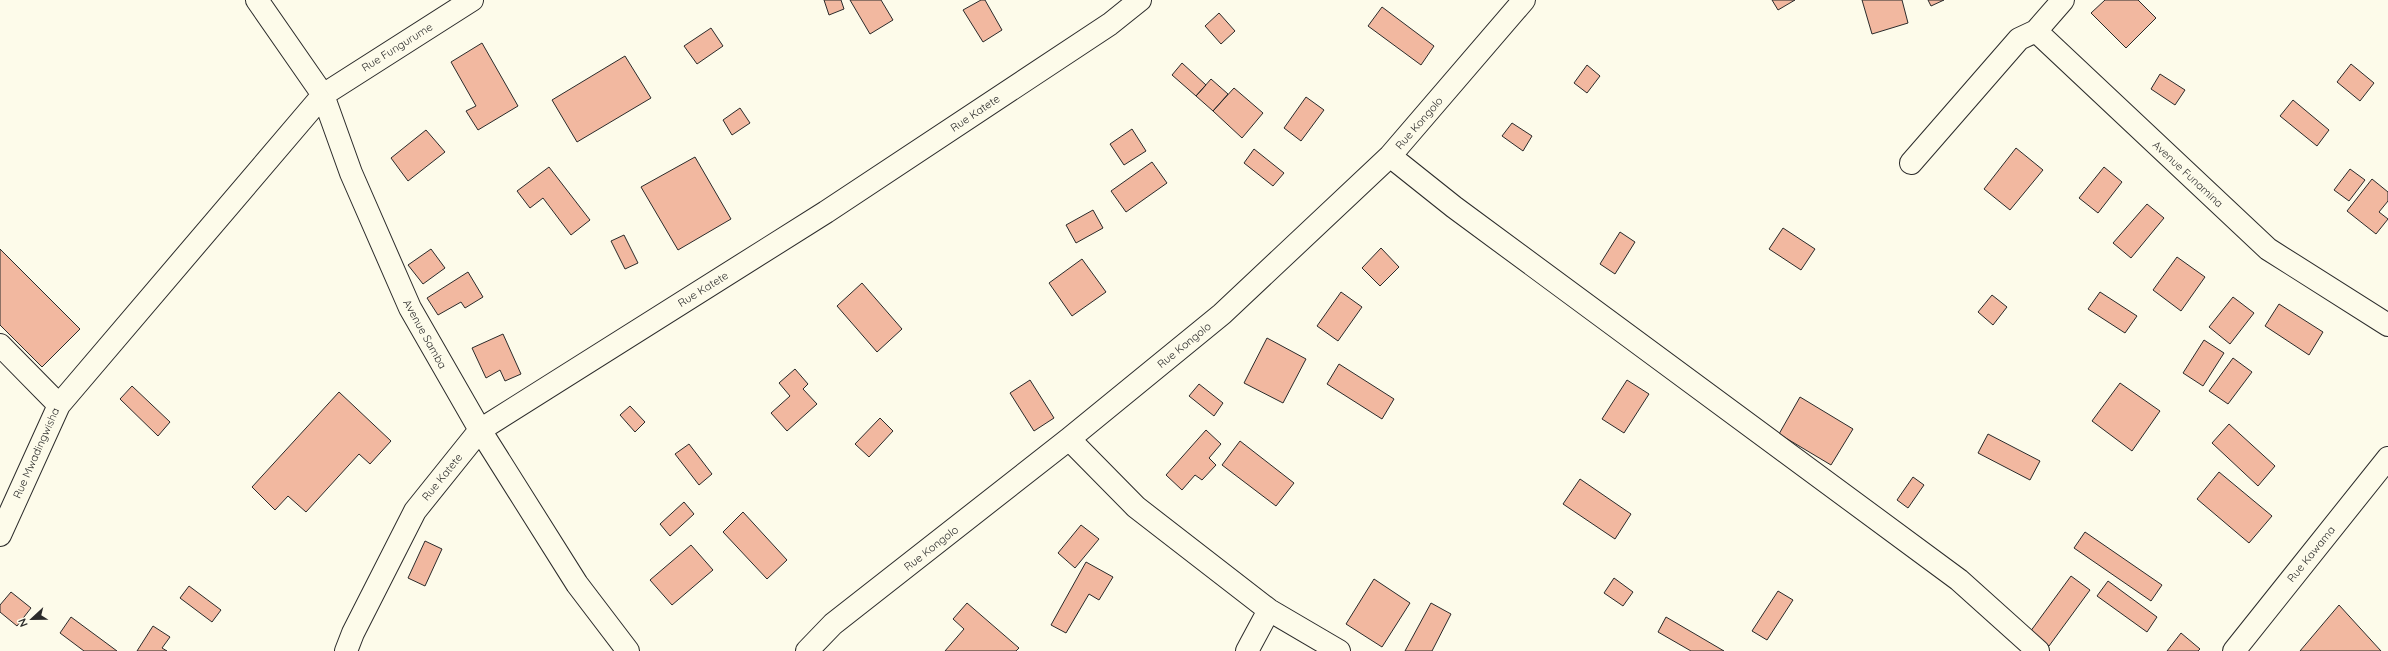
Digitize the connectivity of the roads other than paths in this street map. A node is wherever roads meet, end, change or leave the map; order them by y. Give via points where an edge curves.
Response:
1 (257, 0) edge
2 (472, 0) edge
3 (1140, 0) edge
4 (1524, 0) edge
5 (2063, 0) edge
6 (2036, 31) junction
7 (322, 94) junction
8 (1390, 156) junction
9 (1911, 163) dead end
10 (2388, 325) edge
11 (0, 345) edge
12 (59, 405) junction
13 (480, 430) junction
14 (1069, 439) junction
15 (2388, 458) edge
16 (0, 535) edge
17 (1269, 610) junction
18 (346, 651) edge
19 (628, 651) edge
20 (807, 651) edge
21 (1247, 651) edge
22 (1339, 651) edge
23 (2038, 651) edge
24 (2234, 651) edge

1 - 7 street, Avenue Samba
2 - 7 street, Rue Fungurume
3 - 13 street, Rue Katete via 1110,24 826,212
4 - 8 street, Rue Kongolo
5 - 6 street
6 - 9 street via 2018,39
6 - 10 street, Avenue Funamina via 2268,249
7 - 12 street, Rue Fungurume
7 - 13 street, Avenue Samba via 351,173 410,308
8 - 14 street, Rue Kongolo via 1222,314
8 - 23 street via 1454,207 1959,580
11 - 12 street, Rue Mwadingwisha
12 - 16 street, Rue Mwadingwisha
13 - 18 street, Rue Katete via 415,510
13 - 19 street, Avenue Samba via 577,584
14 - 17 street via 1136,507
14 - 20 street, Rue Kongolo via 834,624
15 - 24 street, Rue Kawama
17 - 21 street
17 - 22 street

